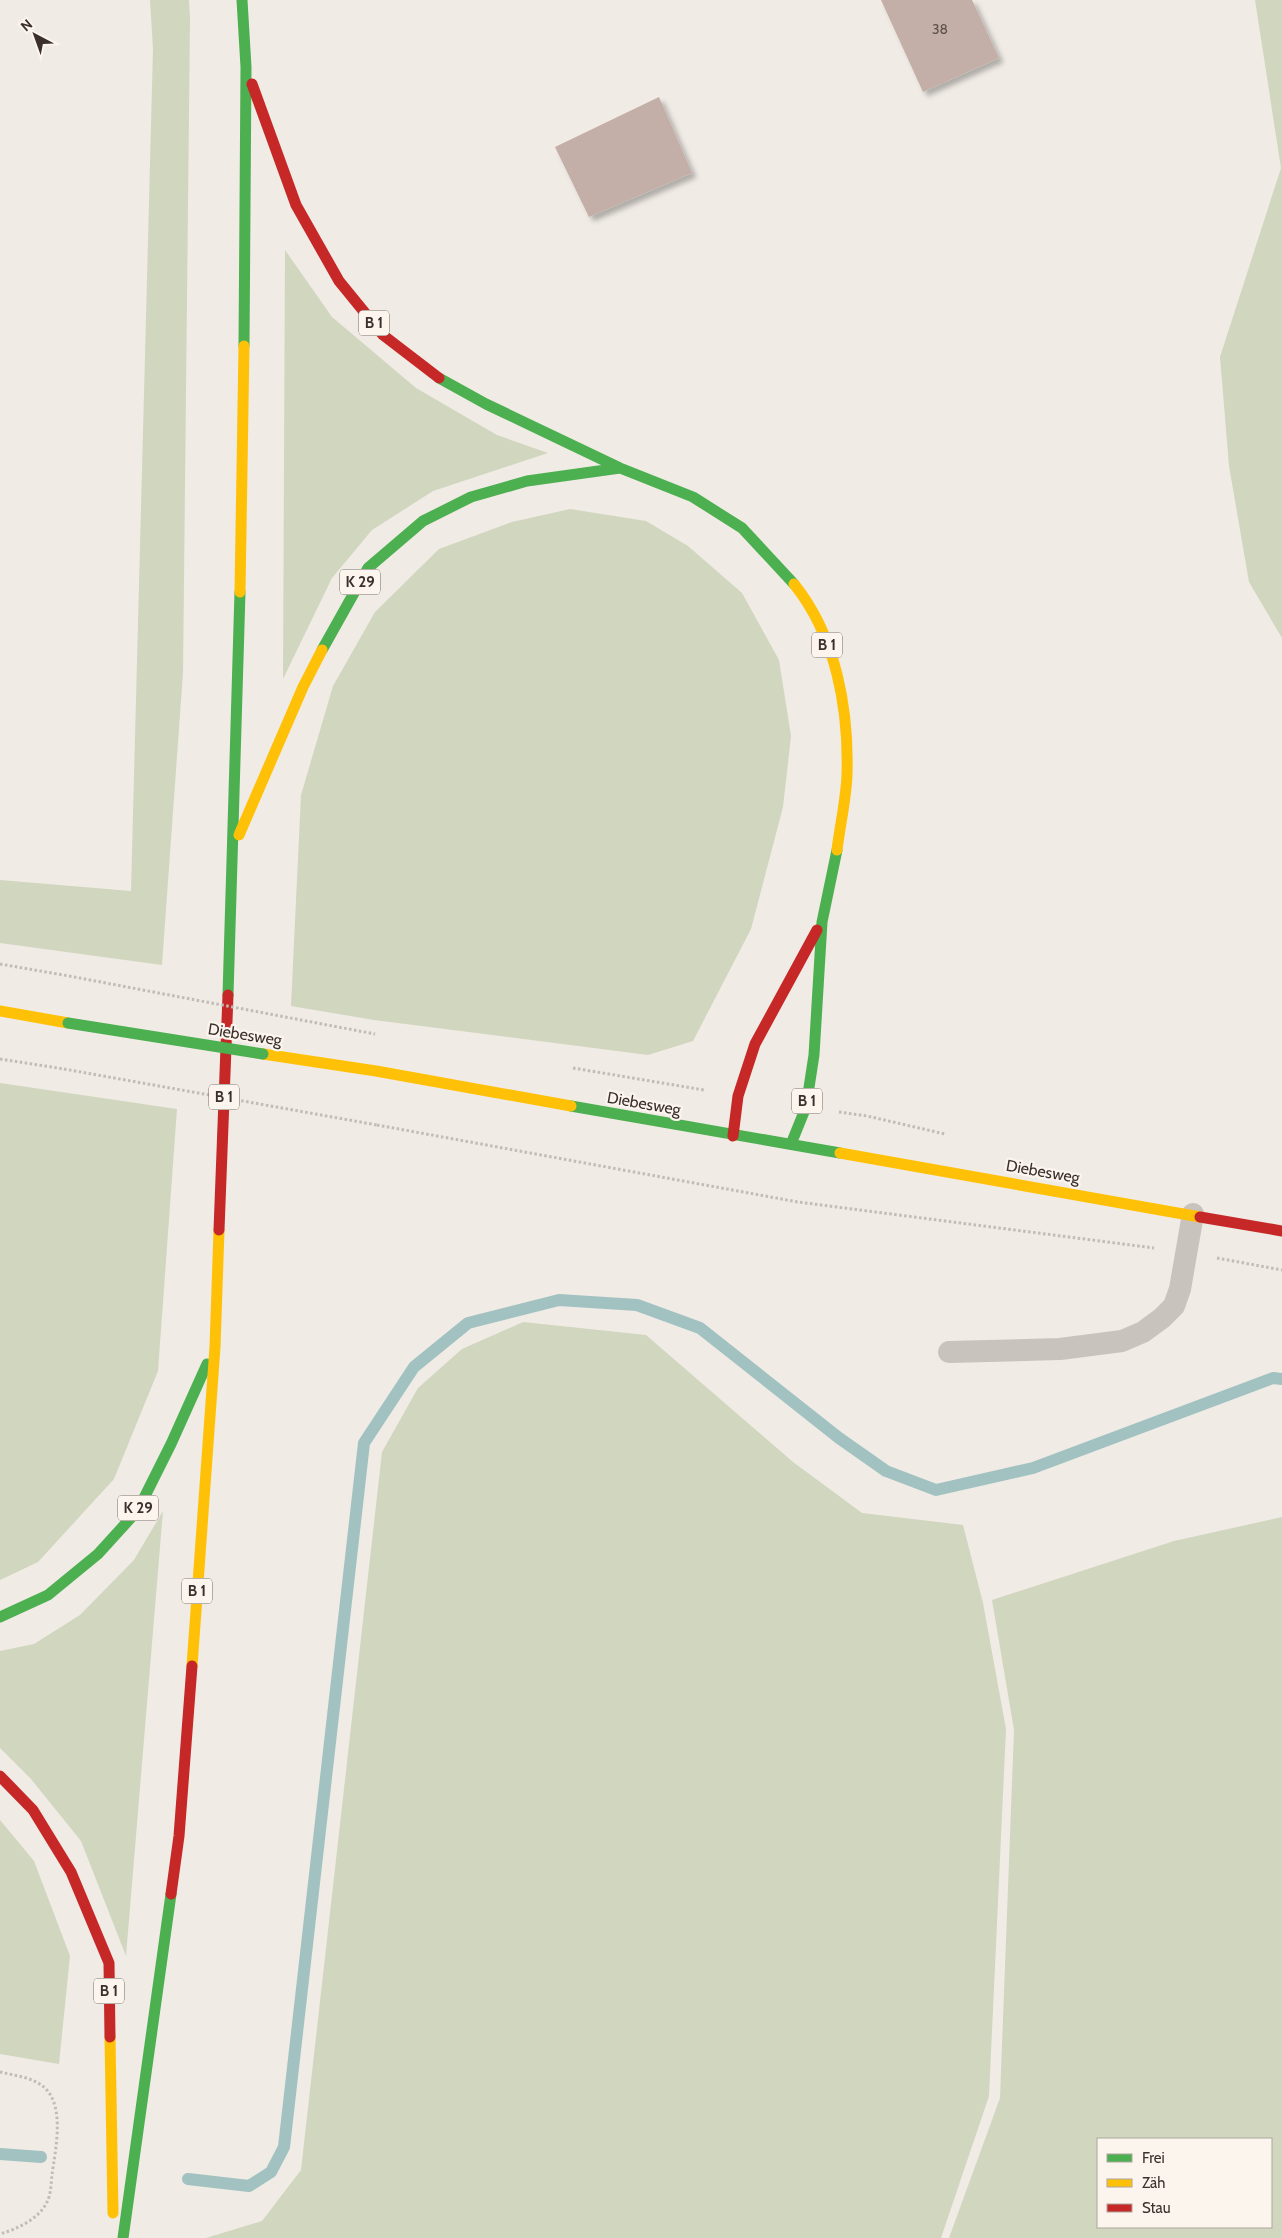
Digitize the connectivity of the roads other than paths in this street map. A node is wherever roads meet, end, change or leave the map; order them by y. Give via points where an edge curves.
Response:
1 (242, 0) edge
2 (246, 67) junction
3 (620, 468) junction
4 (233, 848) junction
5 (822, 922) junction
6 (0, 1012) edge
7 (733, 1136) junction
8 (790, 1144) junction
9 (1193, 1214) junction
10 (1282, 1231) edge
11 (215, 1347) junction
12 (949, 1352) dead end
13 (0, 1617) edge
14 (0, 1776) edge
15 (114, 2238) edge
16 (123, 2238) edge

1 - 2 main road, B 1
2 - 3 main road, B 1 via 296,206 339,281 383,335 439,378
2 - 4 main road, B 1 via 244,435
3 - 4 main road, K 29 via 527,481 472,497 424,521 368,568 303,687
3 - 5 main road, B 1 via 693,497 742,528 785,574 816,617 841,691 847,776 837,851
4 - 11 main road, B 1
5 - 7 main road, B 1 via 755,1044 738,1096
5 - 8 main road, B 1 via 814,1055 806,1107
6 - 7 main road, Diebesweg, bridge via 376,1071
7 - 8 main road, Diebesweg
8 - 9 main road, Diebesweg
9 - 10 main road, Diebesweg
9 - 12 lane via 1174,1306 1143,1332 1122,1341 1060,1349
11 - 13 main road, K 29 via 138,1510 98,1554 48,1595
11 - 16 main road, B 1 via 180,1836
14 - 15 main road, B 1 via 33,1810 71,1872 109,1963

